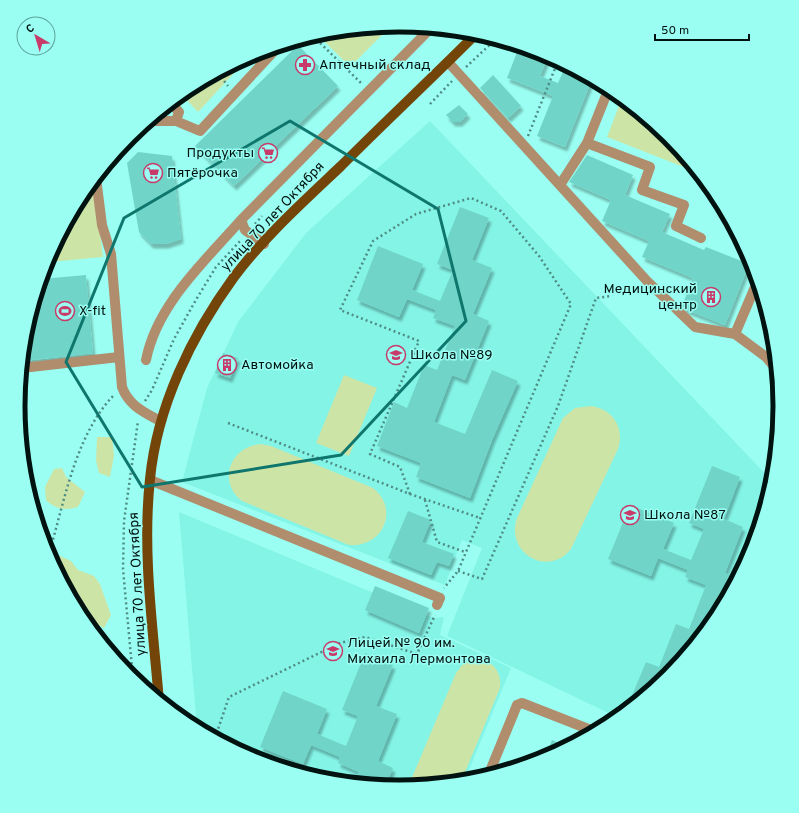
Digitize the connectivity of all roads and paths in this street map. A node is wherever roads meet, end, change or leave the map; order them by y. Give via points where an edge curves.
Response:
1 (426, 33) edge
2 (471, 39) edge
3 (318, 41) edge
4 (270, 56) edge
5 (448, 62) junction
6 (556, 67) edge
7 (222, 77) edge
8 (369, 91) junction
9 (235, 93) junction
10 (607, 94) edge
11 (175, 107) edge
12 (158, 121) edge
13 (176, 121) junction
14 (587, 143) junction
15 (524, 145) junction
16 (560, 185) junction
17 (97, 186) edge
18 (242, 220) junction
19 (701, 238) dead end
20 (264, 244) junction
21 (755, 288) edge
22 (611, 296) dead end
23 (735, 334) junction
24 (119, 357) junction
25 (146, 360) dead end
26 (771, 363) edge
27 (27, 367) edge
28 (122, 388) junction
29 (160, 421) junction
30 (228, 424) dead end
31 (150, 480) junction
32 (410, 494) junction
33 (425, 500) junction
34 (480, 518) junction
35 (52, 544) edge
36 (465, 552) junction
37 (458, 571) junction
38 (438, 602) junction
39 (158, 693) edge
40 (589, 729) edge
41 (217, 733) edge
42 (491, 769) edge

1 - 8 street
2 - 5 main road, улица 70 лет Октября
3 - 8 path
4 - 9 street
5 - 15 street
5 - 20 main road, улица 70 лет Октября via 298,207
6 - 15 path
7 - 9 path
8 - 18 street
9 - 13 street via 200,131
10 - 14 street
11 - 13 street via 179,112
12 - 13 street
14 - 16 street
14 - 19 street via 650,167 642,190 684,205 676,226
15 - 16 street
16 - 23 street via 646,281 695,327
17 - 24 street via 102,225 111,254
18 - 20 street via 245,230
18 - 25 street via 187,281 167,310 150,343
20 - 29 main road, улица 70 лет Октября via 235,276 205,322 181,368
21 - 23 street
22 - 37 path via 596,298 558,406 482,580
23 - 26 street
24 - 27 street
24 - 28 street
28 - 29 street via 131,404
28 - 35 path via 103,408 81,446
29 - 31 main road, улица 70 лет Октября
30 - 32 path
31 - 38 street
31 - 39 main road, улица 70 лет Октября via 147,526
32 - 33 path
32 - 34 path via 400,467 370,454 419,341 340,310 373,241 416,214 471,198 501,211 539,256 571,304
33 - 34 path
33 - 36 path via 437,542
34 - 36 path
36 - 37 path
37 - 38 path via 445,585
38 - 41 path via 434,618 417,654 365,637 340,644 229,697
40 - 42 street via 522,703 517,705

